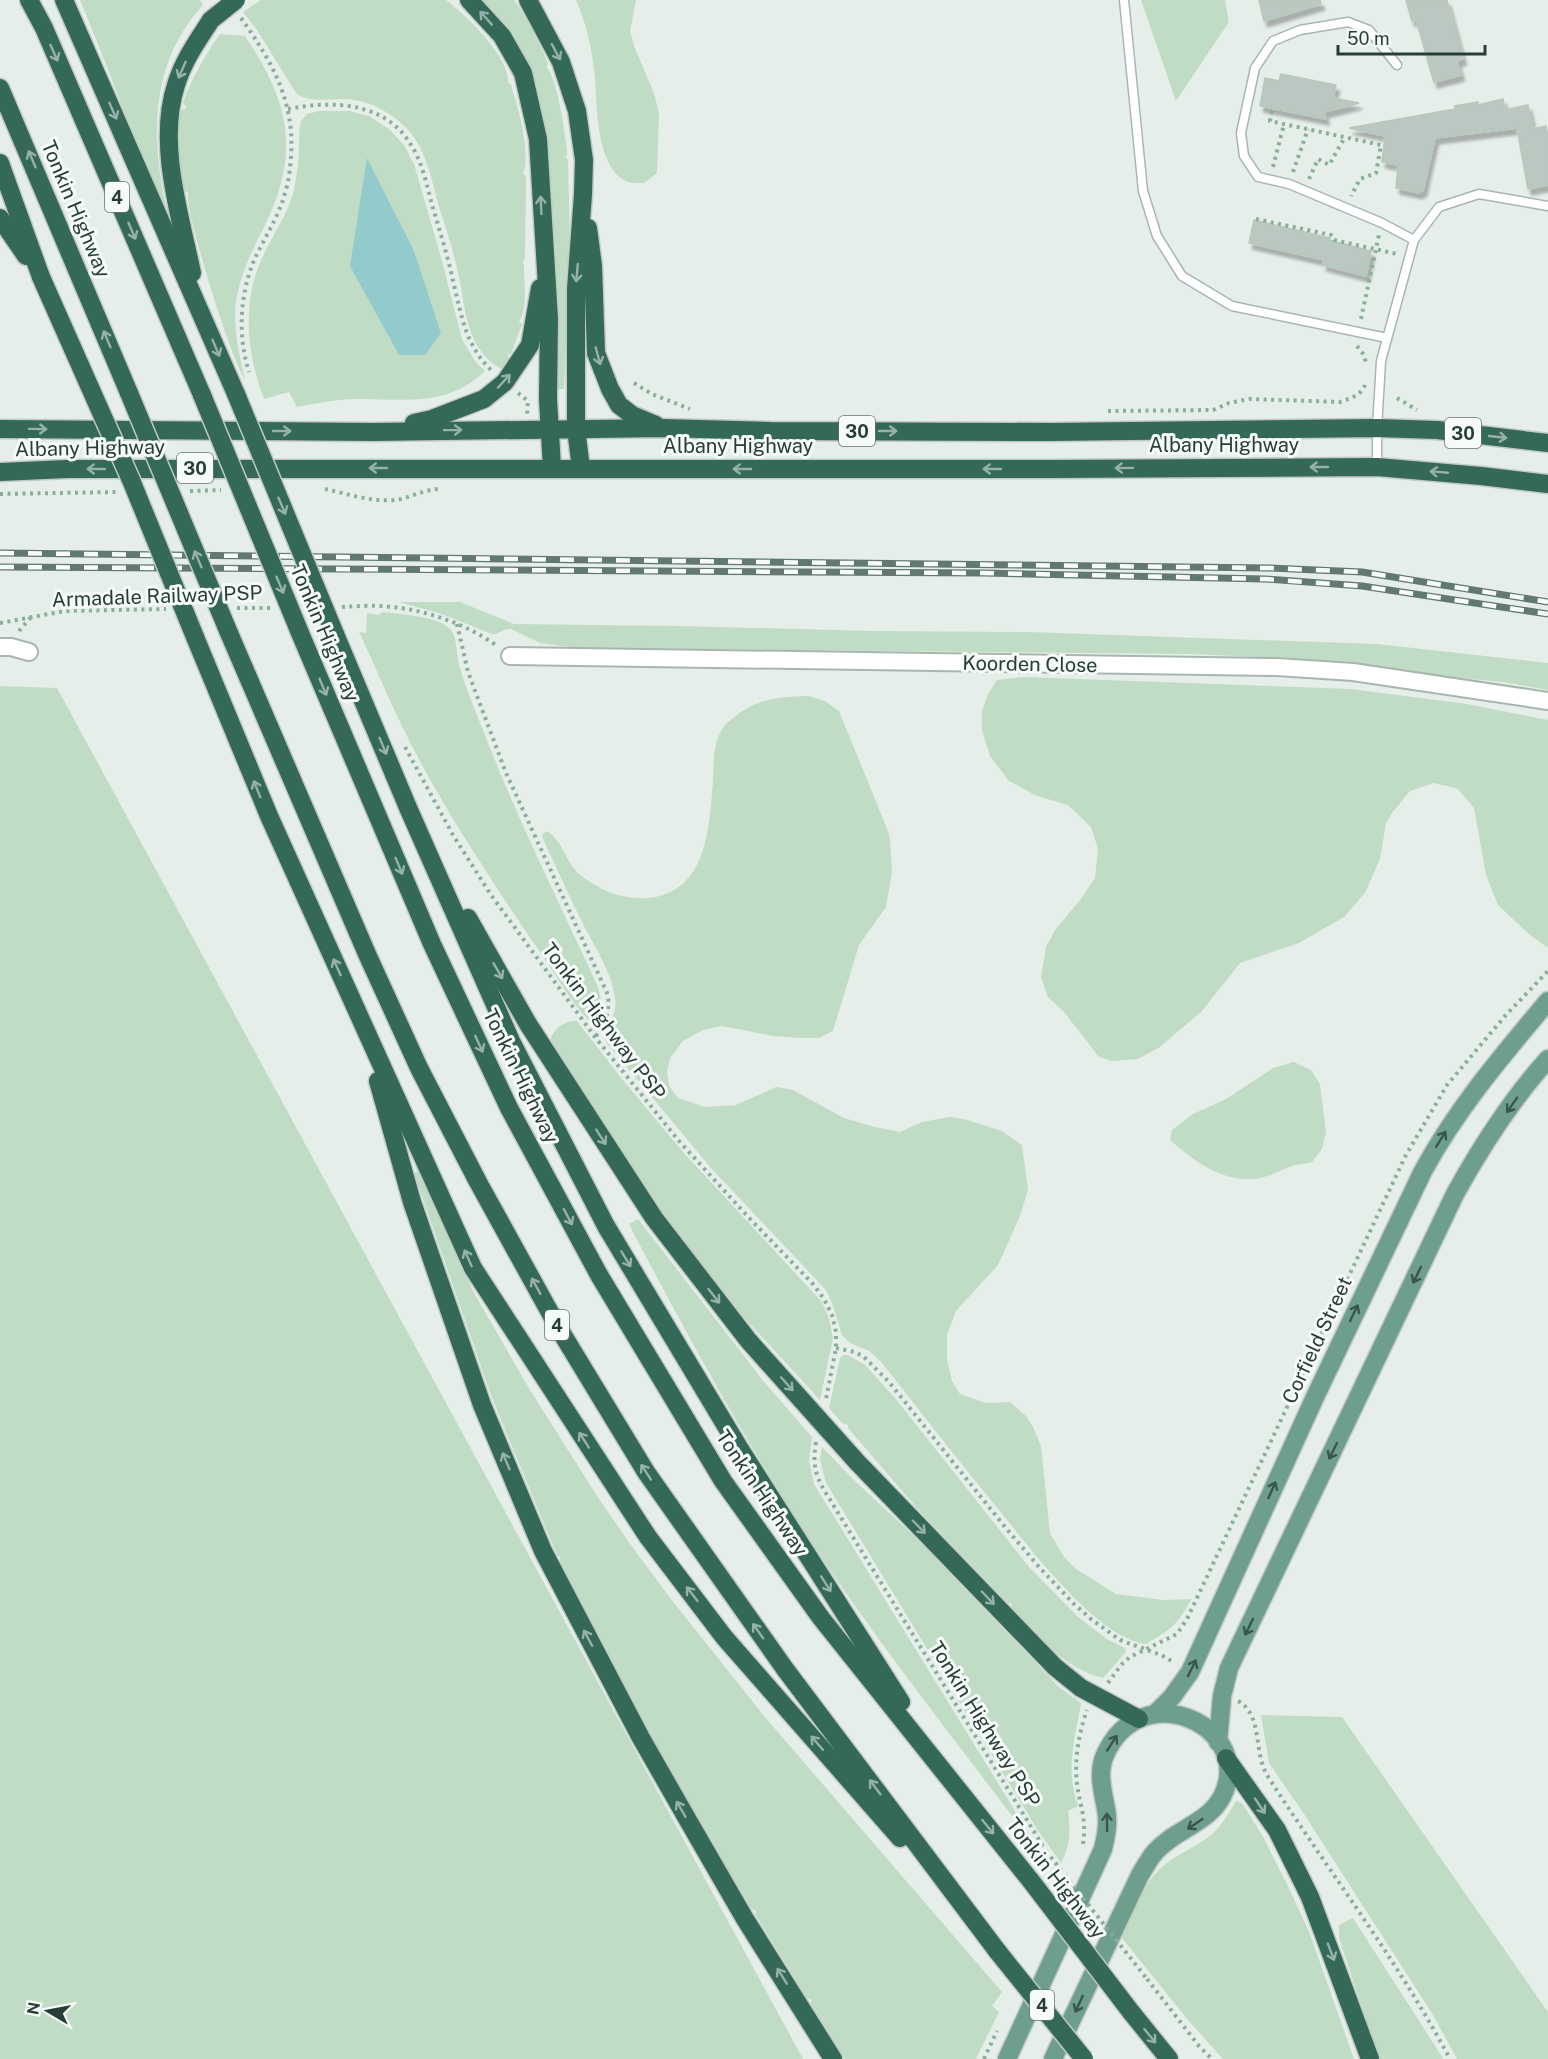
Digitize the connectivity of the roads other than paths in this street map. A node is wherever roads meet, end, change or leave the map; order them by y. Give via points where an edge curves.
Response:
1 (29, 0) edge
2 (64, 0) edge
3 (470, 0) edge
4 (528, 0) edge
5 (1124, 0) edge
6 (237, 7) edge
7 (1397, 64) dead end
8 (0, 88) edge
9 (0, 163) edge
10 (584, 194) junction
11 (1548, 206) edge
12 (0, 218) edge
13 (1414, 240) junction
14 (544, 263) junction
15 (41, 277) junction
16 (201, 312) junction
17 (1387, 338) junction
18 (662, 428) junction
19 (1377, 428) junction
20 (0, 429) edge
21 (550, 429) junction
22 (576, 429) junction
23 (374, 432) junction
24 (1548, 443) edge
25 (1377, 467) junction
26 (552, 468) junction
27 (581, 468) junction
28 (0, 472) edge
29 (1548, 484) edge
30 (0, 647) edge
31 (29, 652) dead end
32 (510, 656) dead end
33 (1548, 701) edge
34 (410, 810) junction
35 (1548, 1001) edge
36 (361, 1020) junction
37 (1548, 1059) edge
38 (1147, 1716) junction
39 (1222, 1750) junction
40 (952, 1782) junction
41 (969, 1911) junction
42 (833, 2059) edge
43 (1007, 2059) edge
44 (1053, 2059) edge
45 (1084, 2059) edge
46 (1168, 2059) edge
47 (1370, 2059) edge

1 -> 40 highway, Tonkin Highway / 4, bridge via 120,202 432,944 510,1108 599,1275 723,1481 821,1618
2 -> 16 highway
14 -> 3 highway via 538,139 523,73 502,36
4 -> 10 highway via 561,62 577,111
5 - 17 lane via 1143,191 1157,236 1182,276 1232,306
6 -> 16 highway, bridge via 211,20 194,46 176,85 170,114 169,143 177,202
7 - 13 lane via 1369,30 1348,22 1300,30 1273,41 1255,68 1241,133 1244,156 1258,177 1289,183
41 -> 8 highway, Tonkin Highway / 4, bridge via 785,1669 652,1482 558,1327 478,1182 419,1068 358,933
9 - 15 highway
10 -> 18 highway via 593,266 596,353 619,405
10 -> 22 highway via 576,289
11 - 13 lane via 1479,194 1439,207
12 - 15 highway
13 - 17 lane
14 - 21 highway
23 -> 14 highway via 462,408 484,399 505,382 530,345
36 -> 15 highway, bridge via 269,816
16 -> 34 highway, bridge
17 - 19 lane via 1381,361
18 -> 19 highway, Albany Highway / 30 via 1018,432
18 - 22 highway, Albany Highway / 30
19 -> 24 highway, Albany Highway / 30 via 1437,430
19 - 25 lane
20 -> 23 highway, Albany Highway / 30
21 - 22 highway, Albany Highway / 30
23 -> 21 highway, Albany Highway / 30
21 - 26 highway
22 - 27 highway
25 -> 27 highway, Albany Highway / 30
29 -> 25 highway, Albany Highway / 30
26 - 27 highway, Albany Highway / 30
26 -> 28 highway, Albany Highway / 30
30 - 31 street
32 - 33 street, Koorden Close via 1277,667 1353,672
34 -> 38 highway via 528,1024 654,1218 748,1340 857,1462 1055,1668 1081,1688
34 -> 40 highway via 511,1041 606,1226 738,1446
38 -> 35 main road, Corfield Street via 1172,1697 1190,1672 1315,1397 1440,1140 1486,1074
41 -> 36 highway via 724,1637 648,1537 473,1268
42 -> 36 highway via 683,1813 543,1551 482,1405 412,1202
37 -> 39 main road via 1486,1143 1455,1194 1229,1668 1222,1696
38 - 39 main road via 1174,1714 1191,1719 1206,1728
43 -> 38 main road, Corfield Street via 1103,1849 1107,1833 1101,1776 1104,1758 1123,1728
39 -> 44 main road via 1229,1774 1220,1802 1210,1814 1155,1851
39 -> 47 highway via 1276,1830 1310,1897
40 -> 46 highway, Tonkin Highway / 4, bridge
41 - 45 highway, Tonkin Highway / 4, bridge

